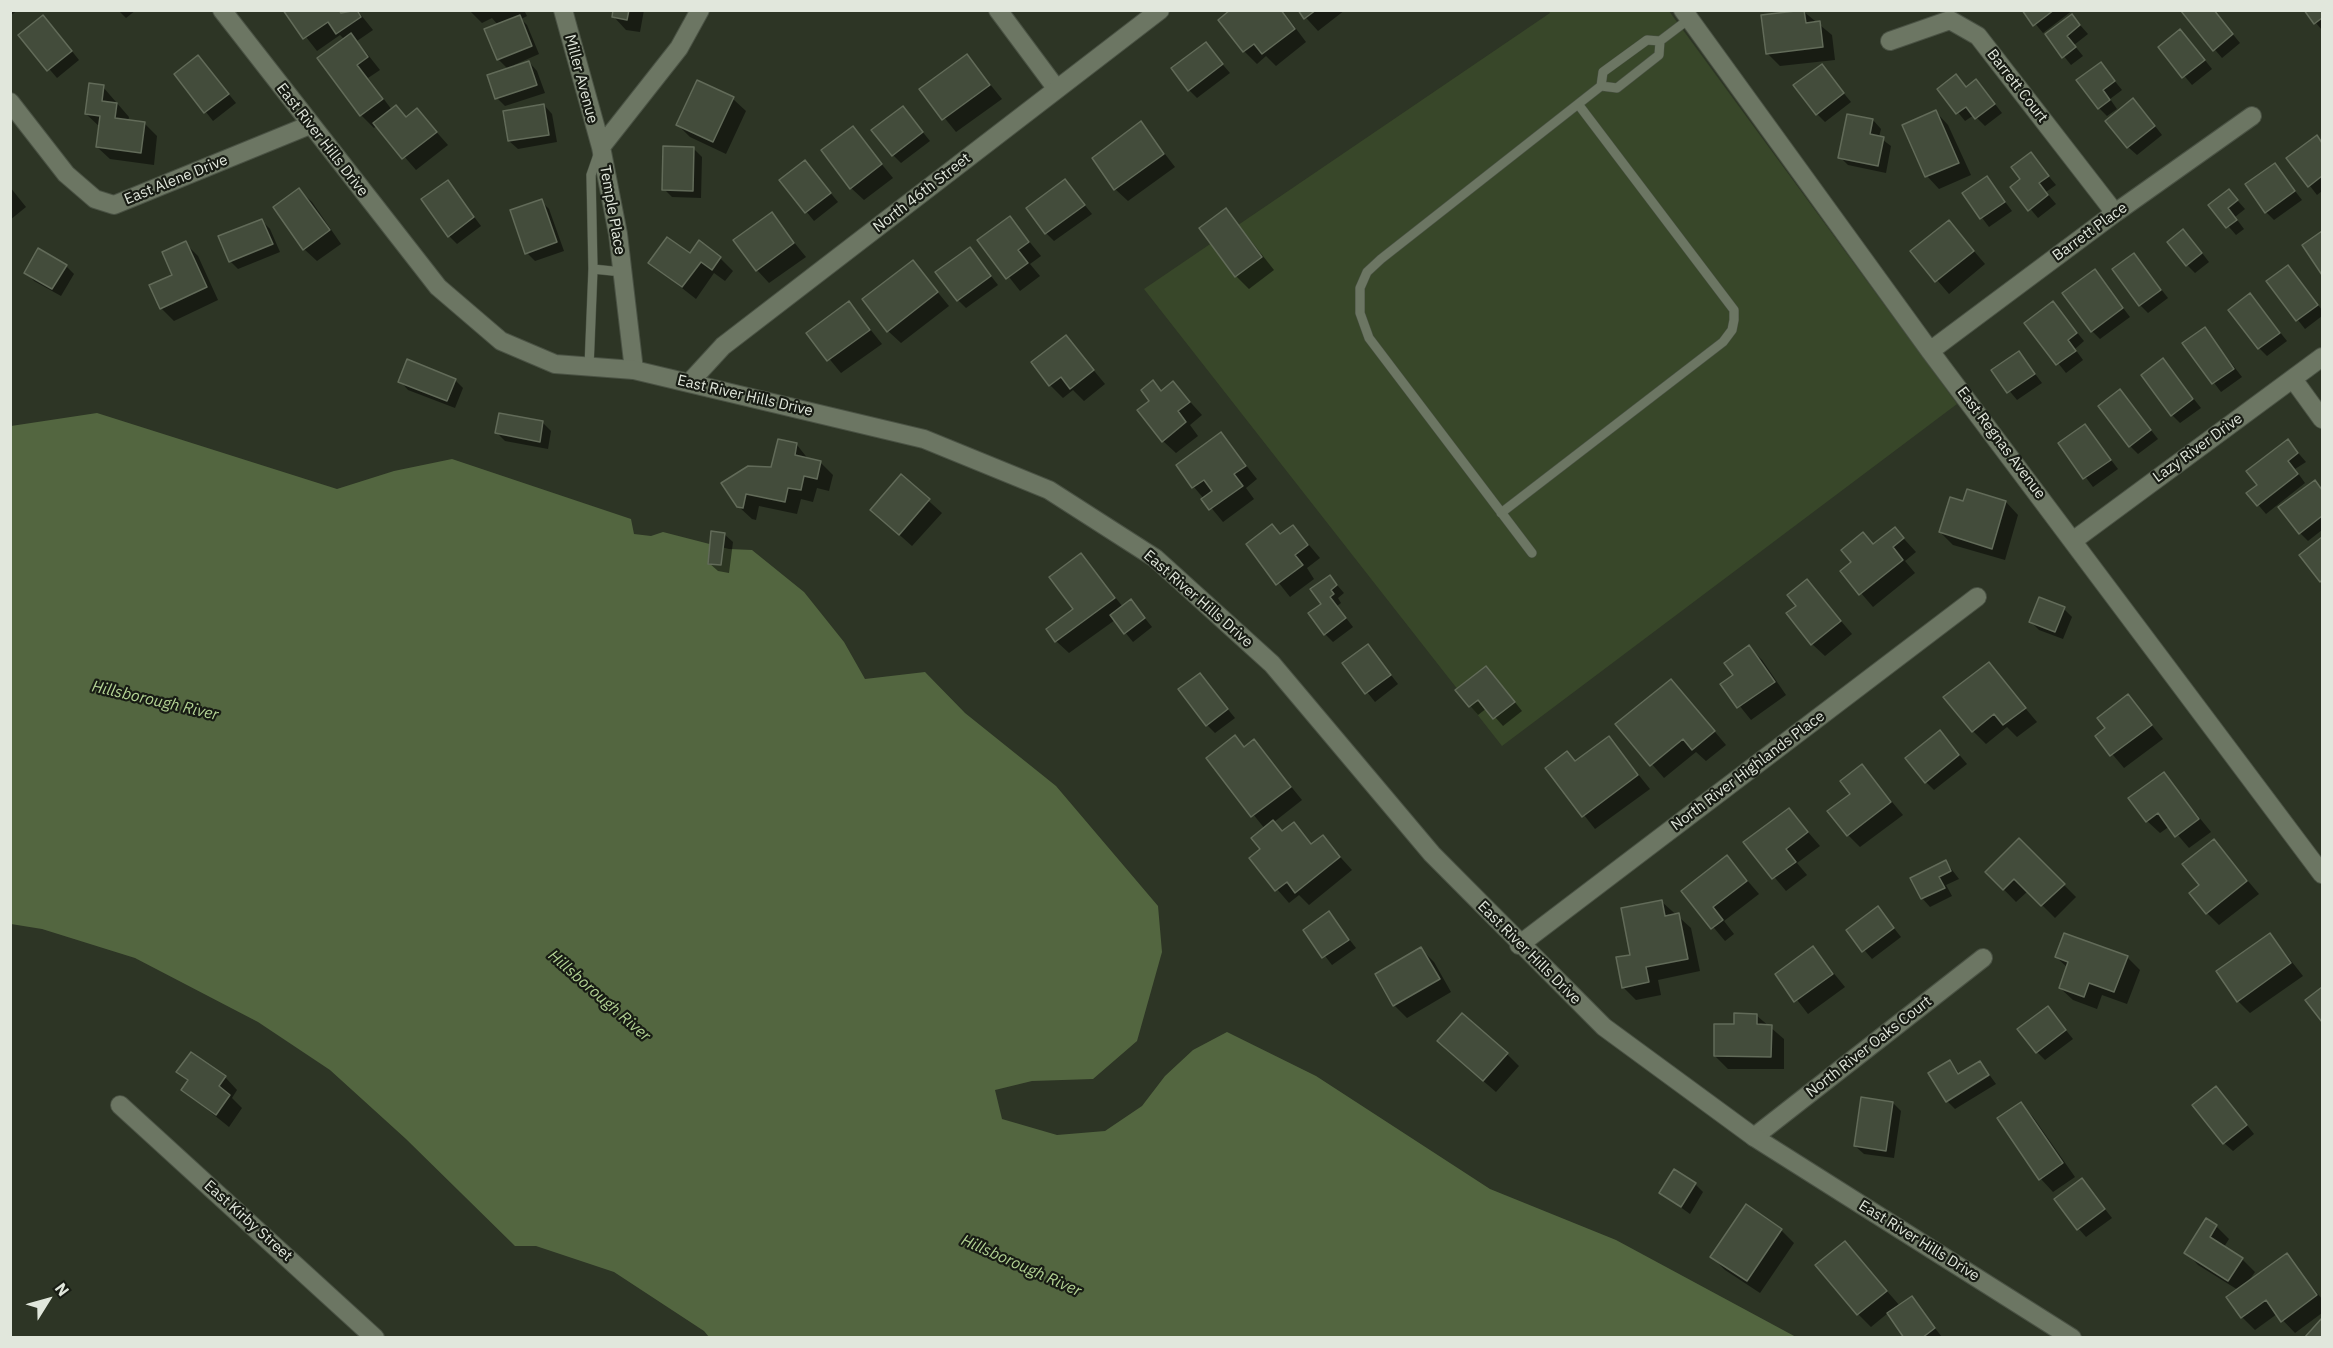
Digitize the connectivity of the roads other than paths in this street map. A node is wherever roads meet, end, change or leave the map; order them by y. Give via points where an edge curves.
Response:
1 (222, 10) edge
2 (563, 10) edge
3 (700, 10) edge
4 (998, 10) edge
5 (1160, 10) edge
6 (1686, 15) edge
7 (1660, 41) junction
8 (1890, 41) dead end
9 (1601, 86) junction
10 (1056, 88) junction
11 (10, 102) edge
12 (1578, 104) junction
13 (2252, 116) dead end
14 (310, 125) junction
15 (601, 147) junction
16 (2115, 213) junction
17 (593, 269) junction
18 (622, 272) junction
19 (1930, 351) junction
20 (2322, 357) edge
21 (589, 367) junction
22 (634, 370) junction
23 (2293, 379) junction
24 (689, 383) junction
25 (2322, 419) edge
26 (1502, 513) junction
27 (2074, 540) junction
28 (1532, 553) dead end
29 (1977, 597) dead end
30 (2322, 874) edge
31 (1519, 945) junction
32 (1983, 958) dead end
33 (120, 1104) dead end
34 (1754, 1137) junction
35 (375, 1338) edge
36 (2073, 1338) edge

1 - 14 street, East River Hills Drive
2 - 15 street, Miller Avenue
3 - 15 street, Temple Place via 679,48
4 - 10 street
5 - 10 street, North 46th Street
6 - 7 lane
6 - 19 street, East Regnas Avenue
7 - 9 lane via 1647,40 1603,72
7 - 9 lane via 1659,55 1617,88
8 - 16 street, Barrett Court via 1950,20 1978,36
9 - 12 lane
10 - 24 street, North 46th Street via 723,346
11 - 14 street, East Alene Drive via 66,174 95,198 114,205
12 - 26 lane via 1382,259 1367,272 1360,288 1360,313 1369,338
12 - 26 lane via 1734,310 1734,320 1723,342
13 - 16 street, Barrett Place
14 - 21 street, East River Hills Drive via 438,287 501,341 555,364
15 - 17 lane via 591,175
15 - 18 street, Temple Place
16 - 19 street, Barrett Place
17 - 18 lane
17 - 21 lane
18 - 22 street, Temple Place
19 - 27 street, East Regnas Avenue
20 - 23 street, Lazy River Drive
21 - 22 street, East River Hills Drive
22 - 24 street, East River Hills Drive
23 - 25 street
23 - 27 street, Lazy River Drive
24 - 31 street, East River Hills Drive via 924,439 1049,490 1155,558 1272,664 1432,854
26 - 28 lane
27 - 30 street, East Regnas Avenue
29 - 31 street, North River Highlands Place
31 - 34 street, East River Hills Drive via 1604,1028
32 - 34 street, North River Oaks Court
33 - 35 street, East Kirby Street
34 - 36 street, East River Hills Drive

